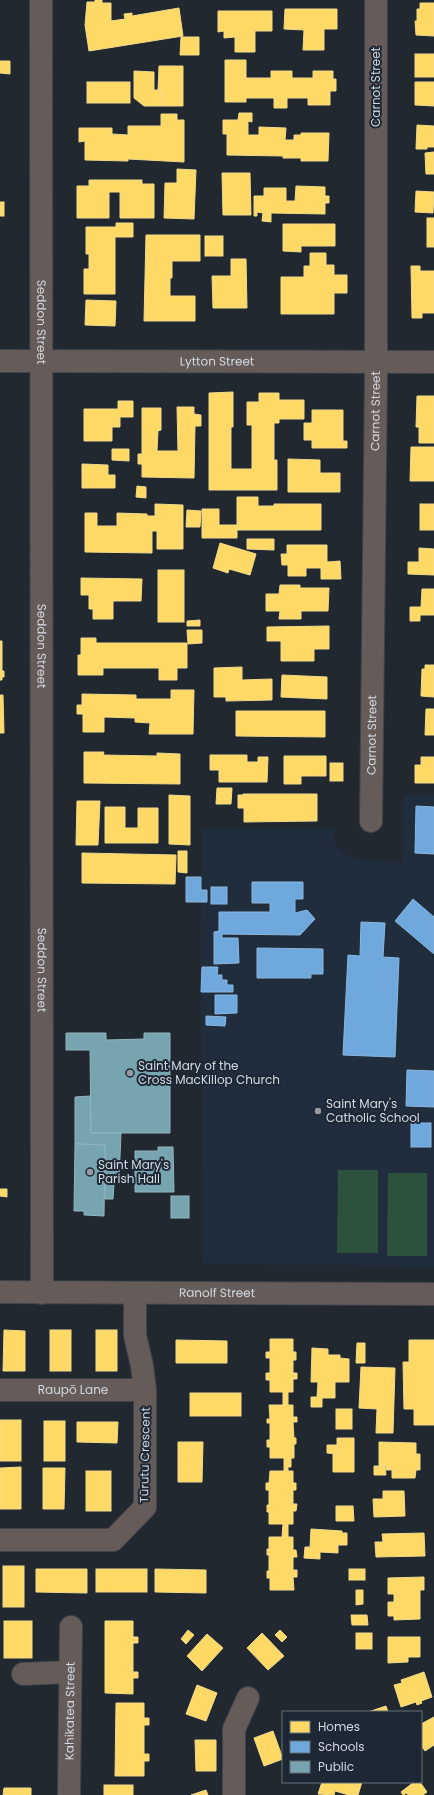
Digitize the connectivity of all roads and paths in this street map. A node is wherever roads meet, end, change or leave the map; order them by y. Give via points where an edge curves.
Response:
1 (41, 0) edge
2 (376, 0) edge
3 (0, 361) edge
4 (42, 362) junction
5 (376, 362) junction
6 (434, 362) edge
7 (371, 821) dead end
8 (0, 1292) edge
9 (42, 1293) junction
10 (135, 1294) junction
11 (434, 1294) edge
12 (0, 1390) edge
13 (145, 1390) junction
14 (0, 1540) edge
15 (71, 1626) dead end
16 (69, 1672) junction
17 (23, 1674) dead end
18 (248, 1698) dead end
19 (69, 1795) edge
20 (234, 1795) edge

1 - 4 street, Seddon Street
2 - 5 street, Carnot Street
3 - 4 street, Lytton Street
4 - 5 street, Lytton Street
4 - 9 street, Seddon Street
5 - 6 street, Lytton Street
5 - 7 street, Carnot Street
8 - 9 street, Ranolf Street
9 - 10 street, Ranolf Street
10 - 11 street, Ranolf Street
10 - 13 street, Tūrutu Crescent via 135,1335
12 - 13 street, Raupō Lane
13 - 14 street, Tūrutu Crescent via 145,1507 113,1540
15 - 16 street, Kahikatea Street
16 - 17 street
16 - 19 street, Kahikatea Street
18 - 20 street via 234,1729

